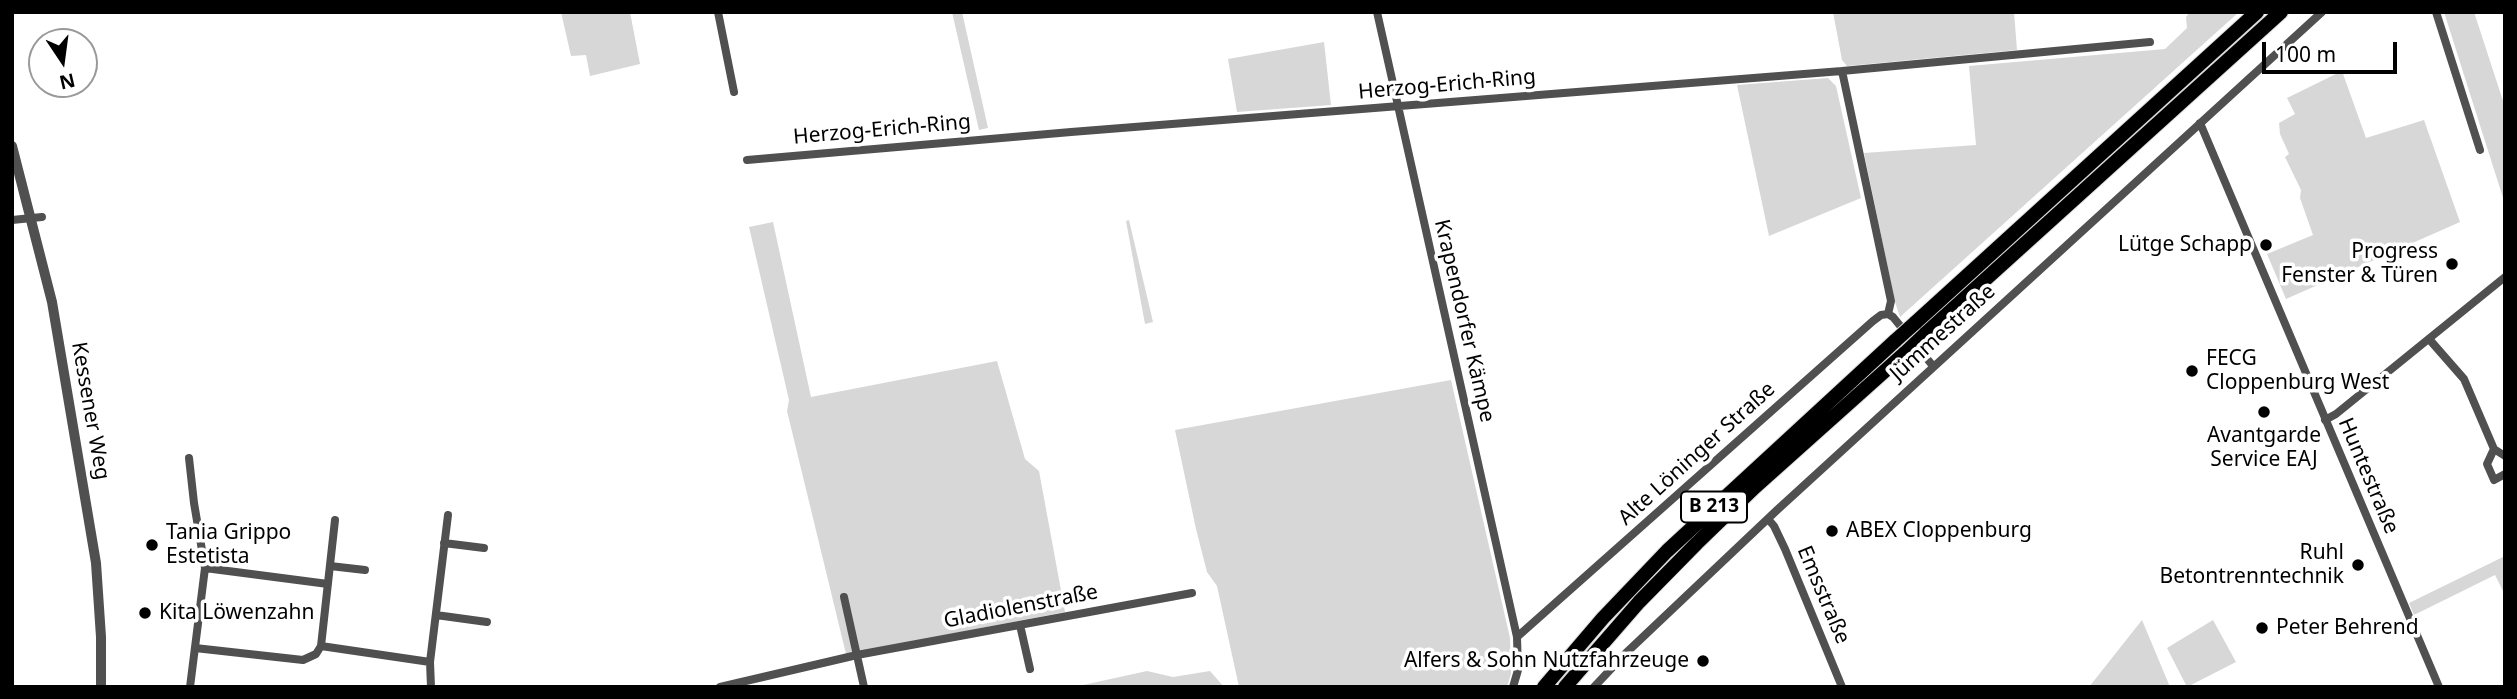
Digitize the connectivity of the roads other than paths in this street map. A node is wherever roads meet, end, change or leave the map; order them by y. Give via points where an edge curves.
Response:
1 (718, 12) edge
2 (1377, 12) edge
3 (2257, 12) edge
4 (2281, 12) edge
5 (2322, 12) edge
6 (2436, 12) edge
7 (2150, 42) dead end
8 (1842, 71) junction
9 (734, 92) dead end
10 (1397, 106) junction
11 (2200, 123) junction
12 (12, 146) edge
13 (2480, 150) dead end
14 (747, 160) dead end
15 (42, 217) dead end
16 (30, 218) junction
17 (12, 220) edge
18 (2505, 277) edge
19 (1888, 314) junction
20 (1920, 329) junction
21 (2429, 339) junction
22 (1901, 346) junction
23 (1933, 366) junction
24 (2325, 420) junction
25 (2494, 449) junction
26 (2505, 456) edge
27 (189, 458) dead end
28 (2505, 474) edge
29 (448, 515) dead end
30 (1768, 519) junction
31 (335, 520) dead end
32 (444, 543) junction
33 (484, 548) dead end
34 (330, 566) junction
35 (205, 568) junction
36 (365, 570) dead end
37 (328, 584) junction
38 (1192, 593) dead end
39 (844, 597) dead end
40 (436, 615) junction
41 (487, 622) dead end
42 (1020, 625) junction
43 (1517, 637) junction
44 (321, 646) junction
45 (195, 648) junction
46 (857, 655) junction
47 (430, 662) junction
48 (1030, 668) dead end
49 (101, 687) edge
50 (190, 687) edge
51 (431, 687) edge
52 (720, 687) edge
53 (864, 687) edge
54 (1513, 687) edge
55 (1544, 687) edge
56 (1565, 687) edge
57 (1594, 687) edge
58 (1842, 687) edge
59 (2439, 687) edge

1 - 9 street
2 - 10 street, Krapendorfer Kämpe
3 - 20 highway, B 213
4 - 20 highway, B 213
5 - 11 street, Jümmestraße
6 - 13 street
7 - 8 street, Herzog-Erich-Ring
8 - 10 street, Herzog-Erich-Ring
8 - 19 street via 1890,298
10 - 14 street, Herzog-Erich-Ring
10 - 43 street, Krapendorfer Kämpe
11 - 23 street, Jümmestraße
11 - 24 street, Huntestraße
12 - 16 street, Kessener Weg
15 - 16 street
16 - 17 street
16 - 49 street, Kessener Weg via 52,302 96,563
18 - 21 street
19 - 23 street
19 - 43 street, Alte Löninger Straße via 1873,321
20 - 22 highway, B 213, bridge
21 - 24 street
21 - 25 street via 2464,379
22 - 55 highway, B 213 via 1667,551
22 - 56 highway, B 213 via 1639,602
23 - 30 street, Jümmestraße
24 - 59 street, Huntestraße
25 - 26 street
25 - 28 street via 2487,464 2494,480
27 - 35 street
29 - 32 street
30 - 57 street, Jümmestraße
30 - 58 street, Emsstraße
31 - 34 street
32 - 33 street
32 - 40 street
34 - 36 street
34 - 37 street
35 - 37 street
35 - 45 street
37 - 44 street
38 - 42 street, Gladiolenstraße
39 - 46 street
40 - 41 street
40 - 47 street
42 - 46 street, Gladiolenstraße
42 - 48 street
43 - 54 street via 1518,670
44 - 45 street via 303,660
44 - 47 street
45 - 50 street
46 - 52 street, Gladiolenstraße
46 - 53 street
47 - 51 street

